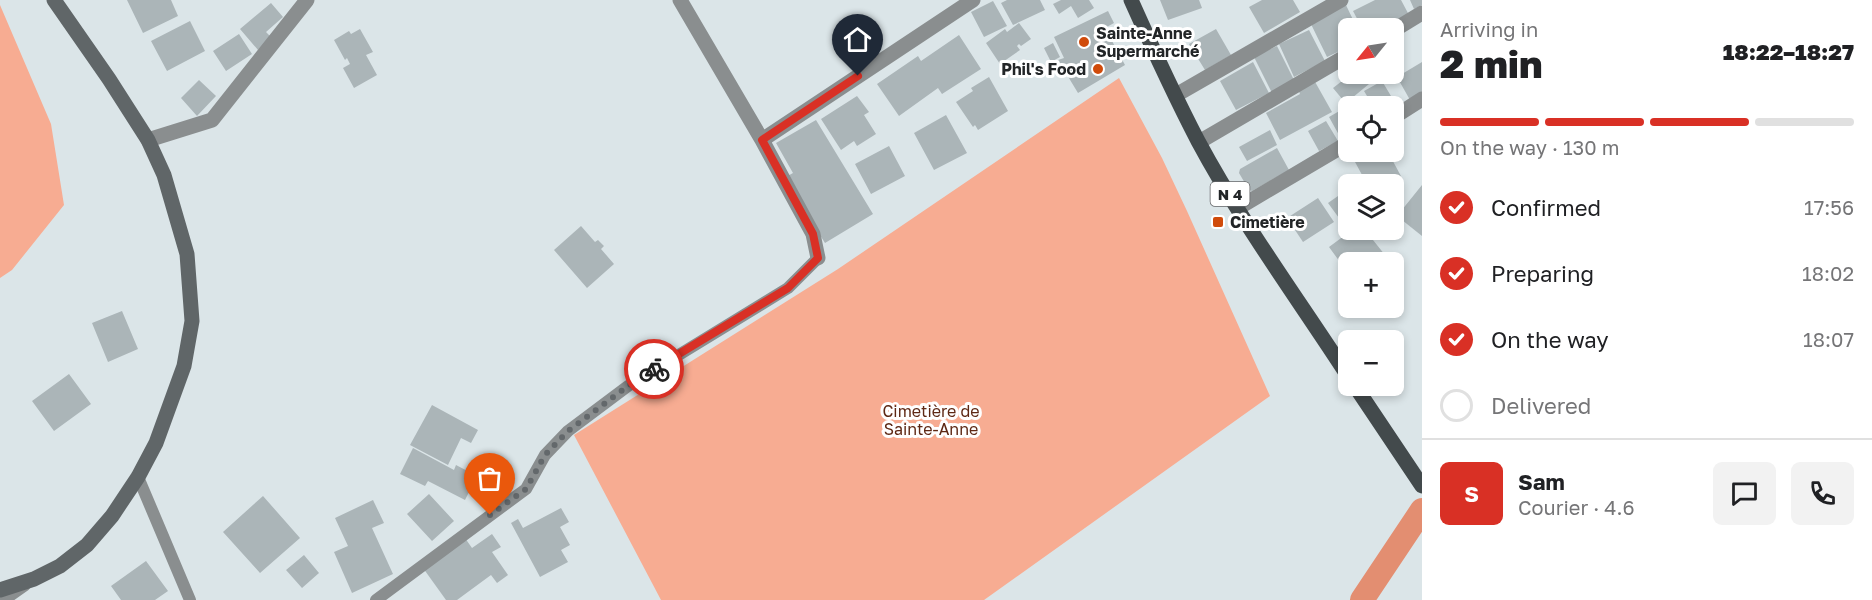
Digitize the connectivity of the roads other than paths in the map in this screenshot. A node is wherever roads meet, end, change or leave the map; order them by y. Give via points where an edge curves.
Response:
1 (54, 0) edge
2 (307, 0) edge
3 (680, 0) edge
4 (973, 0) edge
5 (1131, 0) edge
6 (1341, 0) edge
7 (1422, 13) edge
8 (1404, 24) edge
9 (1338, 62) edge
10 (1176, 95) junction
11 (1422, 99) edge
12 (1404, 111) edge
13 (147, 140) junction
14 (762, 140) junction
15 (1199, 142) junction
16 (1338, 149) edge
17 (1238, 208) junction
18 (818, 258) joint
19 (1338, 361) edge
20 (1361, 396) edge
21 (138, 477) junction
22 (1421, 483) edge
23 (33, 579) junction
24 (0, 590) edge
25 (4, 600) edge
26 (190, 600) edge
27 (376, 600) edge

1 - 13 main road
2 - 13 street via 212,120
3 - 14 street
4 - 14 street
5 - 10 main road, N 4
6 - 10 street
7 - 8 street
9 - 15 street
10 - 15 main road, N 4
11 - 12 street
13 - 21 main road via 164,175 187,254 192,321 177,389
14 - 18 street via 813,234
15 - 17 main road, N 4
16 - 17 street
17 - 19 main road, N 4
18 - 27 lane via 788,288 628,386 568,431 545,455 526,489
20 - 22 main road
21 - 23 main road via 87,545 60,566
21 - 26 lane
23 - 24 main road
23 - 25 lane

